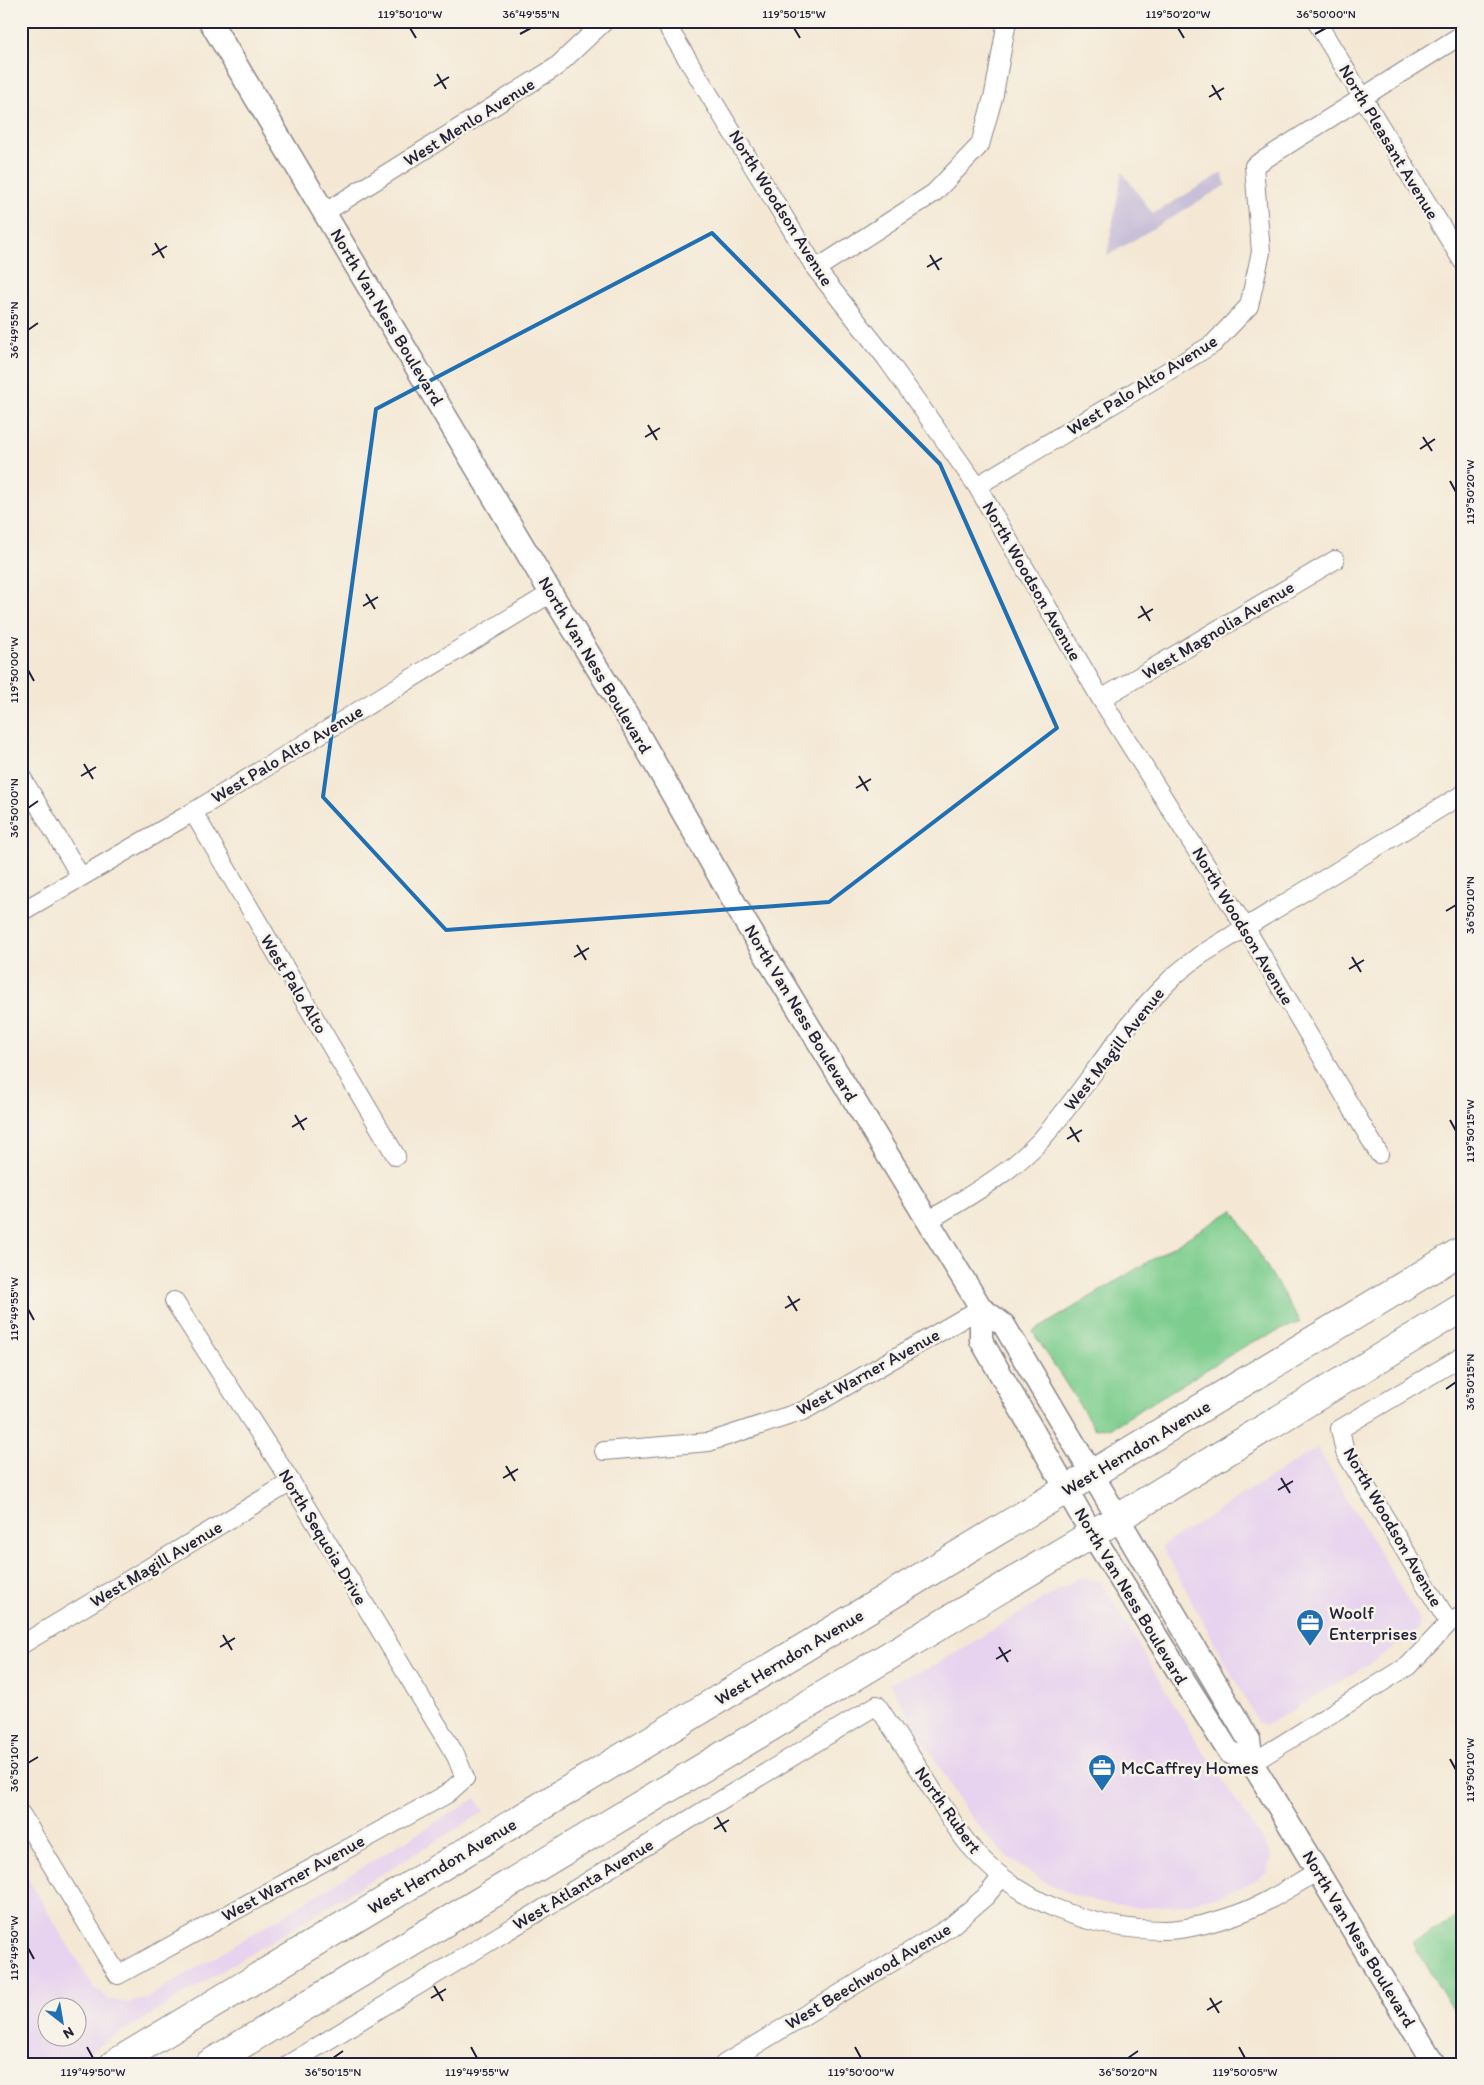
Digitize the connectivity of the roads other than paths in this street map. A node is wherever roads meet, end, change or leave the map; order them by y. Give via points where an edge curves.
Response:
1 (210, 21) edge
2 (606, 21) edge
3 (664, 21) edge
4 (1007, 21) edge
5 (1316, 21) edge
6 (1463, 34) edge
7 (1362, 97) junction
8 (324, 213) junction
9 (1463, 262) edge
10 (816, 269) junction
11 (977, 486) junction
12 (1336, 560) dead end
13 (551, 593) junction
14 (1101, 699) junction
15 (21, 776) edge
16 (1463, 794) edge
17 (193, 812) junction
18 (81, 877) junction
19 (21, 912) edge
20 (1245, 927) junction
21 (1380, 1154) dead end
22 (396, 1156) dead end
23 (928, 1221) junction
24 (1463, 1250) edge
25 (174, 1301) dead end
26 (1463, 1307) edge
27 (981, 1308) junction
28 (1463, 1356) edge
29 (604, 1451) dead end
30 (1092, 1473) junction
31 (291, 1482) junction
32 (1067, 1490) junction
33 (1117, 1518) junction
34 (1092, 1534) junction
35 (1456, 1619) edge
36 (21, 1645) edge
37 (878, 1705) joint
38 (1252, 1763) junction
39 (465, 1778) joint
40 (21, 1814) edge
41 (1318, 1871) junction
42 (1002, 1877) junction
43 (114, 2064) edge
44 (209, 2064) edge
45 (289, 2064) edge
46 (724, 2064) edge
47 (1434, 2064) edge

1 - 8 street, North Van Ness Boulevard
2 - 8 street, West Menlo Avenue via 556,66
3 - 10 street, North Woodson Avenue
4 - 10 street via 994,94 980,145 934,193
5 - 7 street, North Pleasant Avenue
6 - 7 street, West Palo Alto Avenue
7 - 9 street, North Pleasant Avenue
7 - 11 street, West Palo Alto Avenue via 1254,166 1261,252 1249,306 1213,344
8 - 13 street, North Van Ness Boulevard
10 - 11 street, North Woodson Avenue via 886,358
11 - 14 street, North Woodson Avenue
12 - 14 street, West Magnolia Avenue
13 - 17 street, West Palo Alto Avenue
13 - 23 street, North Van Ness Boulevard
14 - 20 street, North Woodson Avenue
15 - 18 street
16 - 20 street, West Magill Avenue
17 - 18 street, West Palo Alto Avenue
17 - 22 street, West Palo Alto
18 - 19 street, West Palo Alto Avenue
20 - 21 street, North Woodson Avenue
20 - 23 street, West Magill Avenue via 1199,956 1167,982 1039,1142 989,1183
23 - 27 street, North Van Ness Boulevard
24 - 30 main road, West Herndon Avenue
25 - 31 street, North Sequoia Drive
26 - 33 main road
27 - 29 street, West Warner Avenue via 803,1411 709,1442
27 - 30 street, North Van Ness Boulevard via 1004,1325
27 - 32 street, North Van Ness Boulevard via 981,1340
28 - 35 street, North Woodson Avenue via 1340,1429 1345,1452
30 - 32 main road, West Herndon Avenue
30 - 33 street, North Van Ness Boulevard
31 - 36 street, West Magill Avenue
31 - 39 street, North Sequoia Drive via 456,1756
32 - 34 street, North Van Ness Boulevard
32 - 43 main road, West Herndon Avenue
33 - 34 main road
33 - 38 street, North Van Ness Boulevard via 1249,1740
34 - 38 street, North Van Ness Boulevard via 1228,1752
34 - 44 main road
35 - 38 street via 1408,1666
37 - 42 street, North Rubert via 953,1824 968,1844
37 - 45 street, West Atlanta Avenue
38 - 41 street, North Van Ness Boulevard
39 - 40 street, West Warner Avenue via 447,1794 118,1974
41 - 42 street, North Rubert via 1239,1914 1166,1930 1129,1928 1063,1912 1030,1897
41 - 47 street, North Van Ness Boulevard
42 - 46 street, West Beechwood Avenue via 985,1898 950,1926

